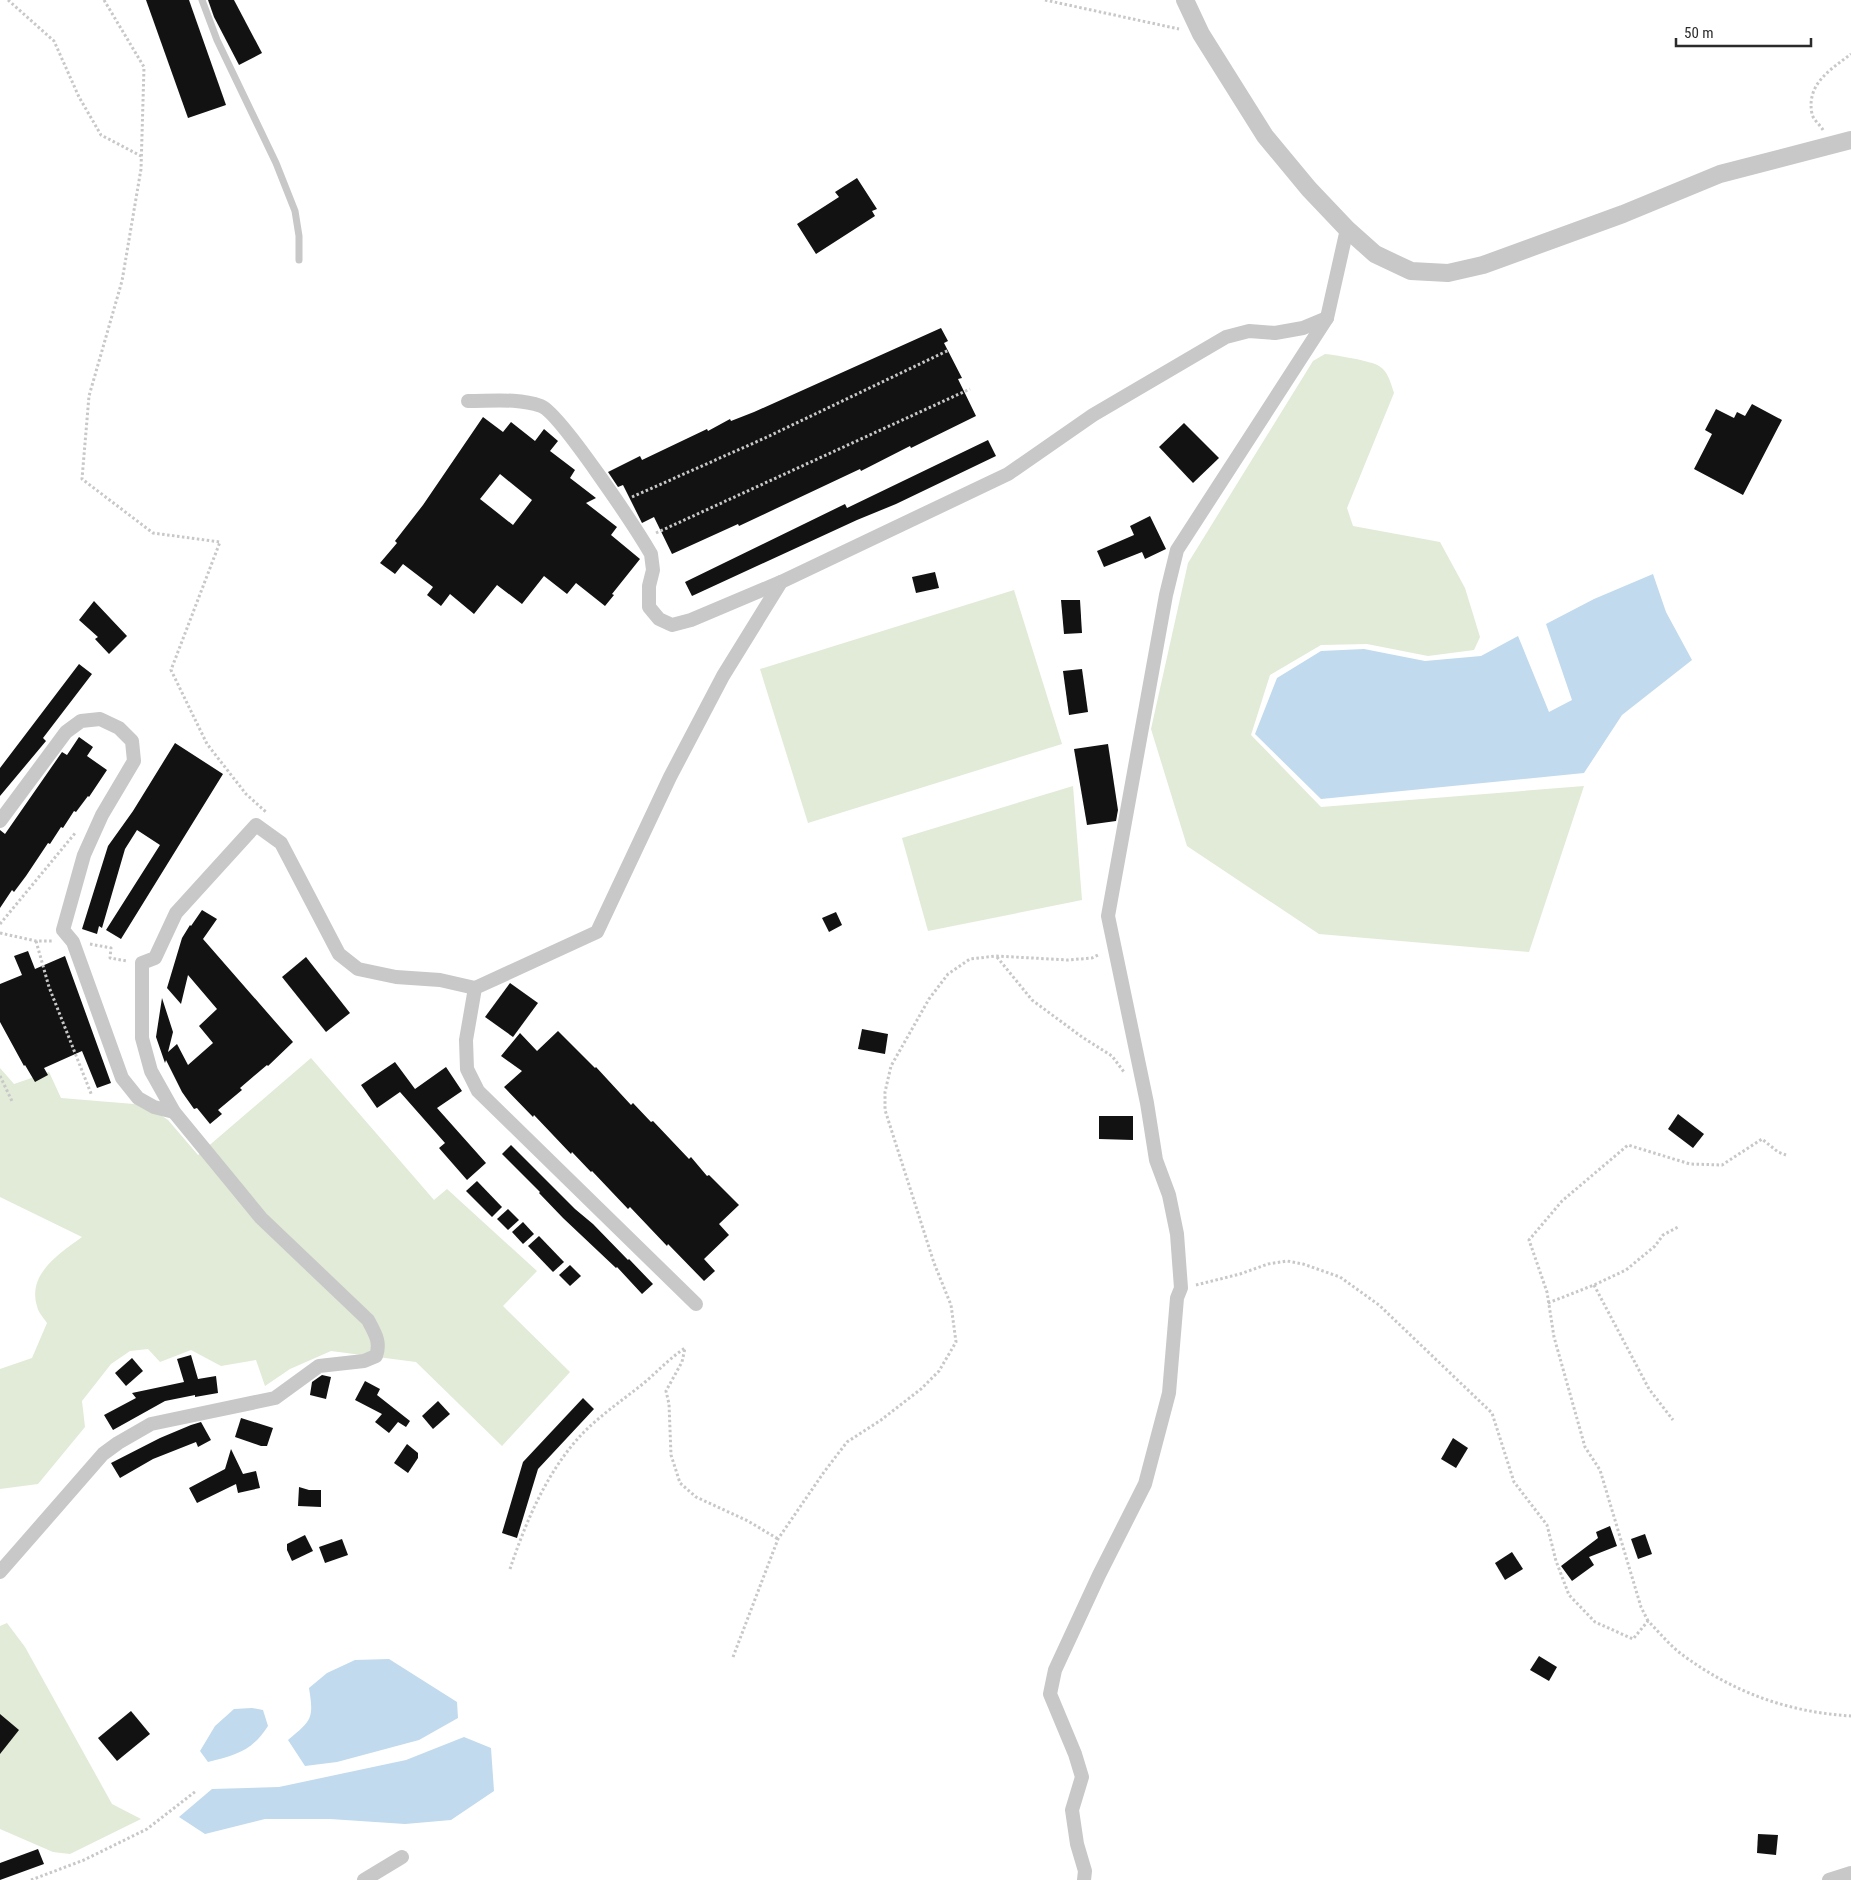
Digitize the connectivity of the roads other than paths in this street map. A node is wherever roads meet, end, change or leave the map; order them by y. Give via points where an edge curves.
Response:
1 (202, 0) edge
2 (1186, 0) edge
3 (1851, 140) edge
4 (1347, 229) junction
5 (299, 260) dead end
6 (1328, 318) junction
7 (468, 401) dead end
8 (781, 582) junction
9 (0, 821) edge
10 (475, 988) junction
11 (174, 1112) junction
12 (696, 1304) dead end
13 (0, 1572) edge
14 (402, 1857) dead end
15 (1851, 1873) edge
16 (364, 1880) edge
17 (1084, 1880) edge
18 (1829, 1880) edge

1 - 5 lane via 295,211 300,236
2 - 4 street via 1201,34 1265,136
3 - 4 street via 1720,174 1522,251 1448,273 1411,271 1375,254
4 - 6 street
6 - 8 street via 1303,328 1249,331 1226,337 1093,415 1008,474
6 - 17 street via 1176,550 1108,916 1156,1160 1169,1196 1177,1234 1181,1288 1177,1298 1169,1393 1144,1484 1055,1670 1050,1694 1082,1777 1072,1810 1085,1871
7 - 8 street via 517,400 543,407 562,426 651,554 650,607 659,619 672,625 691,620
8 - 10 street via 714,693 670,777 597,932
9 - 11 street via 66,732 81,721 100,719 119,728 132,741 134,761 84,855 63,930 73,942 122,1078 138,1098 154,1107
10 - 11 street via 358,969 339,954 281,843 256,825 176,913 155,958 142,963 142,1038 151,1071
10 - 12 street via 466,1040 468,1069 478,1091
11 - 13 street via 261,1218 368,1320 379,1346 376,1356 364,1361 319,1366 275,1398 151,1424 103,1454
14 - 16 street
15 - 18 street

